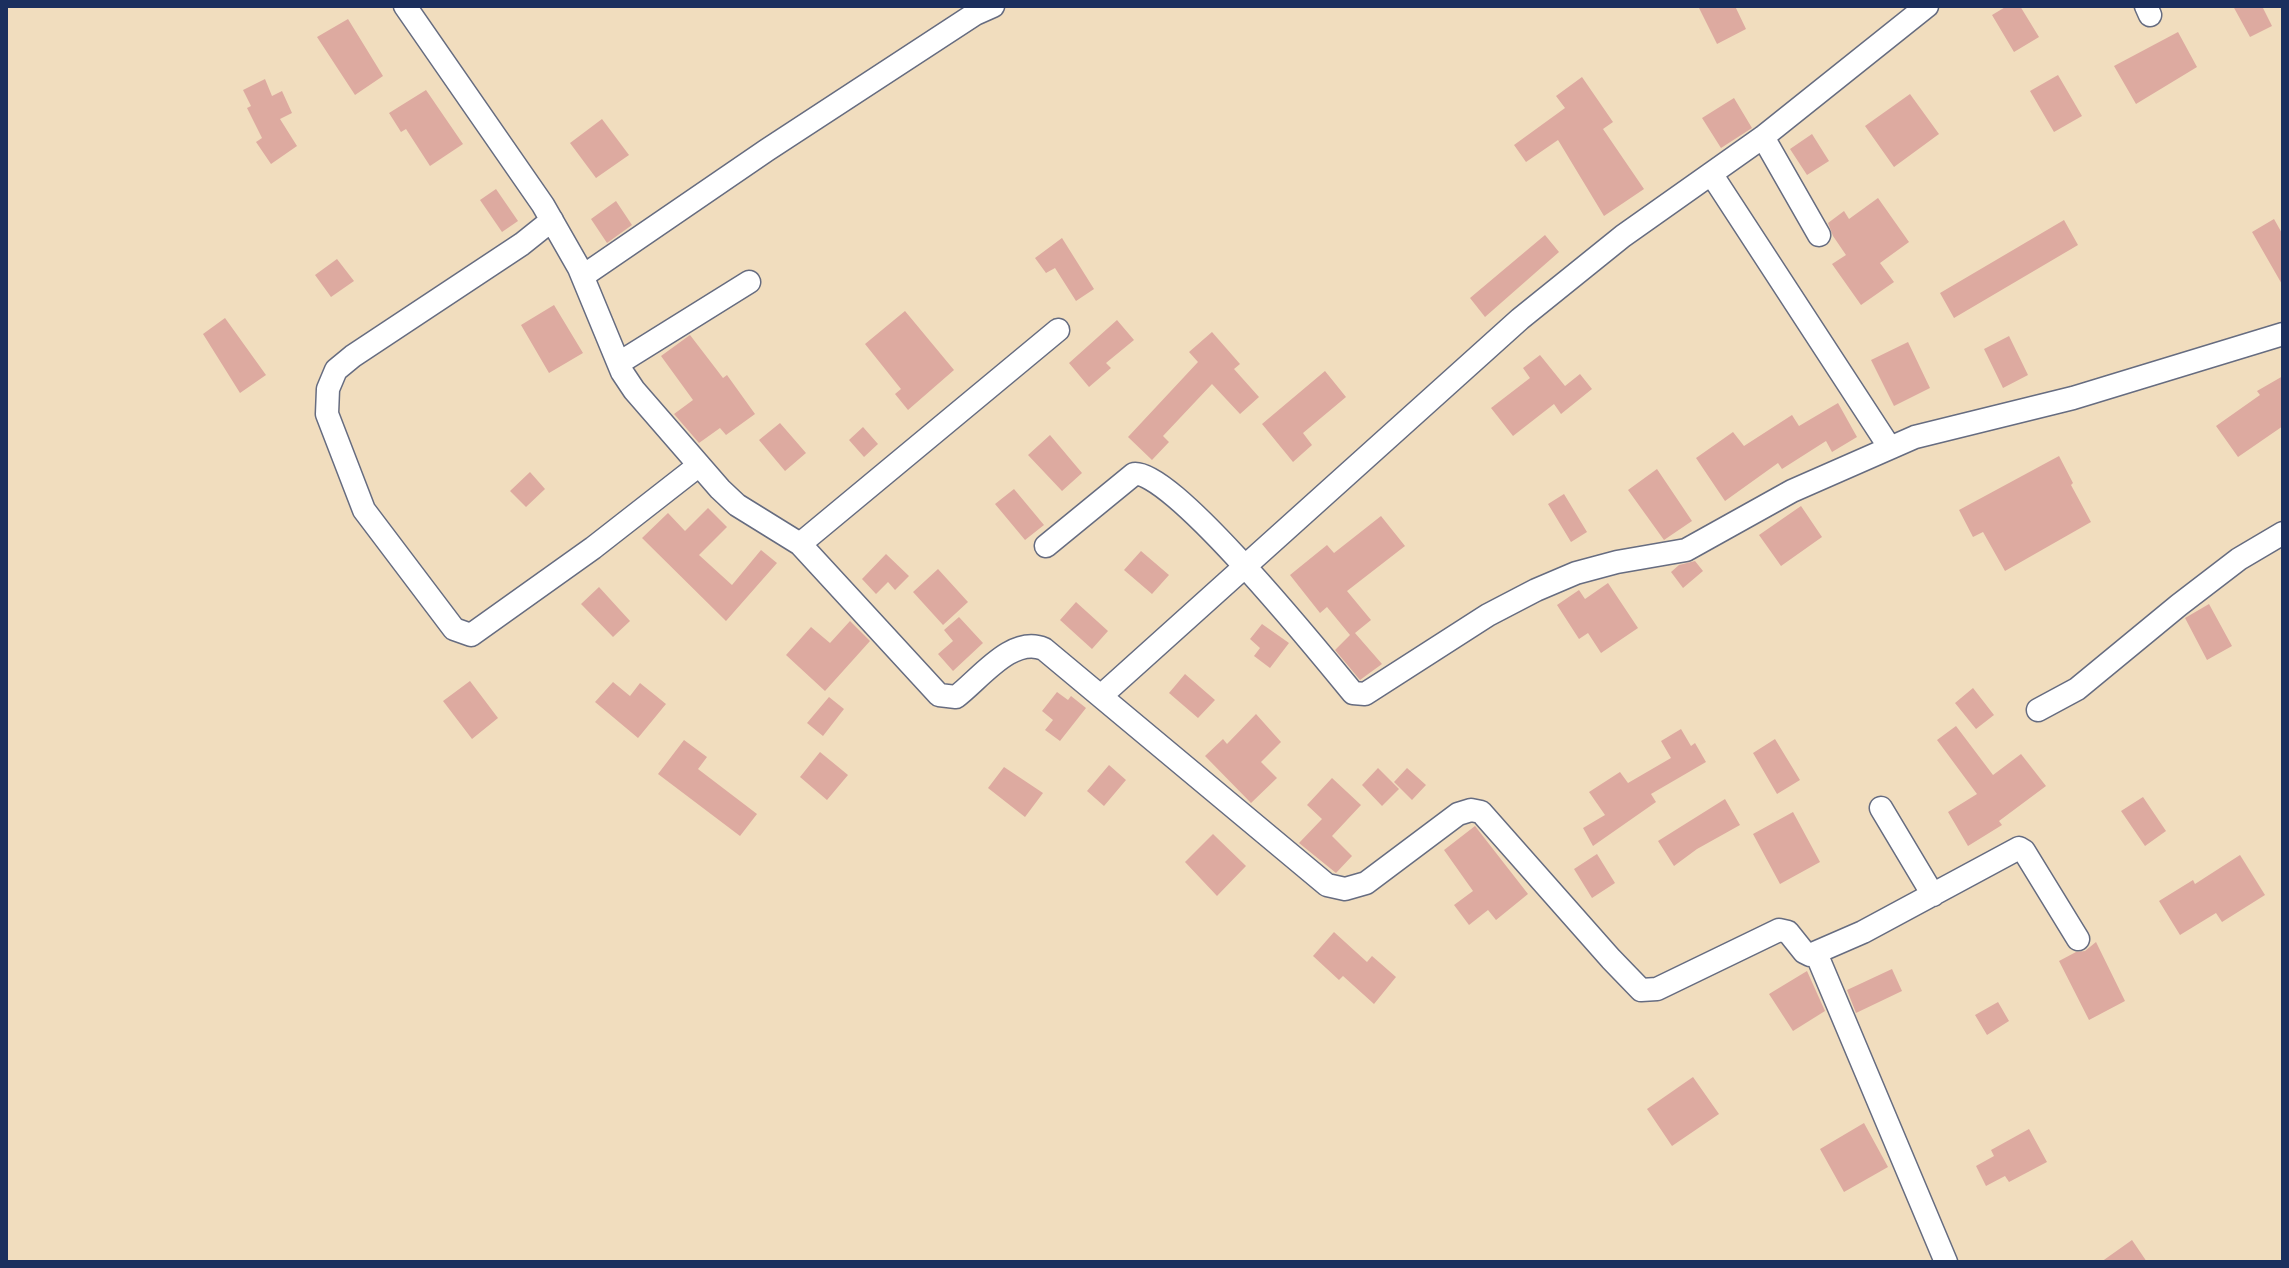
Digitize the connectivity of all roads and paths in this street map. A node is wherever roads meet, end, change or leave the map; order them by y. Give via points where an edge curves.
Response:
1 (405, 6) edge
2 (993, 6) edge
3 (1927, 6) edge
4 (1763, 137) junction
5 (1712, 175) junction
6 (552, 220) junction
7 (1819, 235) dead end
8 (583, 276) junction
9 (749, 282) dead end
10 (1058, 330) dead end
11 (2283, 334) edge
12 (619, 363) junction
13 (1890, 448) junction
14 (698, 466) junction
15 (2283, 533) edge
16 (800, 544) junction
17 (1046, 546) dead end
18 (1246, 568) junction
19 (1102, 695) junction
20 (2038, 710) dead end
21 (1881, 808) dead end
22 (1933, 895) junction
23 (2078, 939) dead end
24 (1816, 953) junction
25 (1946, 1262) edge

1 - 6 street
2 - 8 street via 767,150
3 - 4 street
4 - 5 street
4 - 7 street
5 - 13 street
5 - 18 street via 1623,236 1520,319
6 - 8 street
6 - 14 street via 336,370 328,389 327,414 364,510 454,629 471,635
8 - 12 street
9 - 12 street
10 - 16 street
11 - 13 street
12 - 14 street via 634,390
13 - 18 street via 1792,491 1686,550 1603,566 1536,590 1365,694 1353,693
14 - 16 street via 737,505
15 - 20 street via 2239,559 2077,689
16 - 19 street via 942,696 956,697 1003,658 1028,645 1056,657
17 - 18 street via 1140,473 1206,525
18 - 19 street
19 - 24 street via 1331,887 1366,883 1458,814 1476,810 1641,990 1657,989 1779,930 1788,932 1805,954
21 - 22 street
22 - 23 street via 2020,848
22 - 24 street
24 - 25 street

